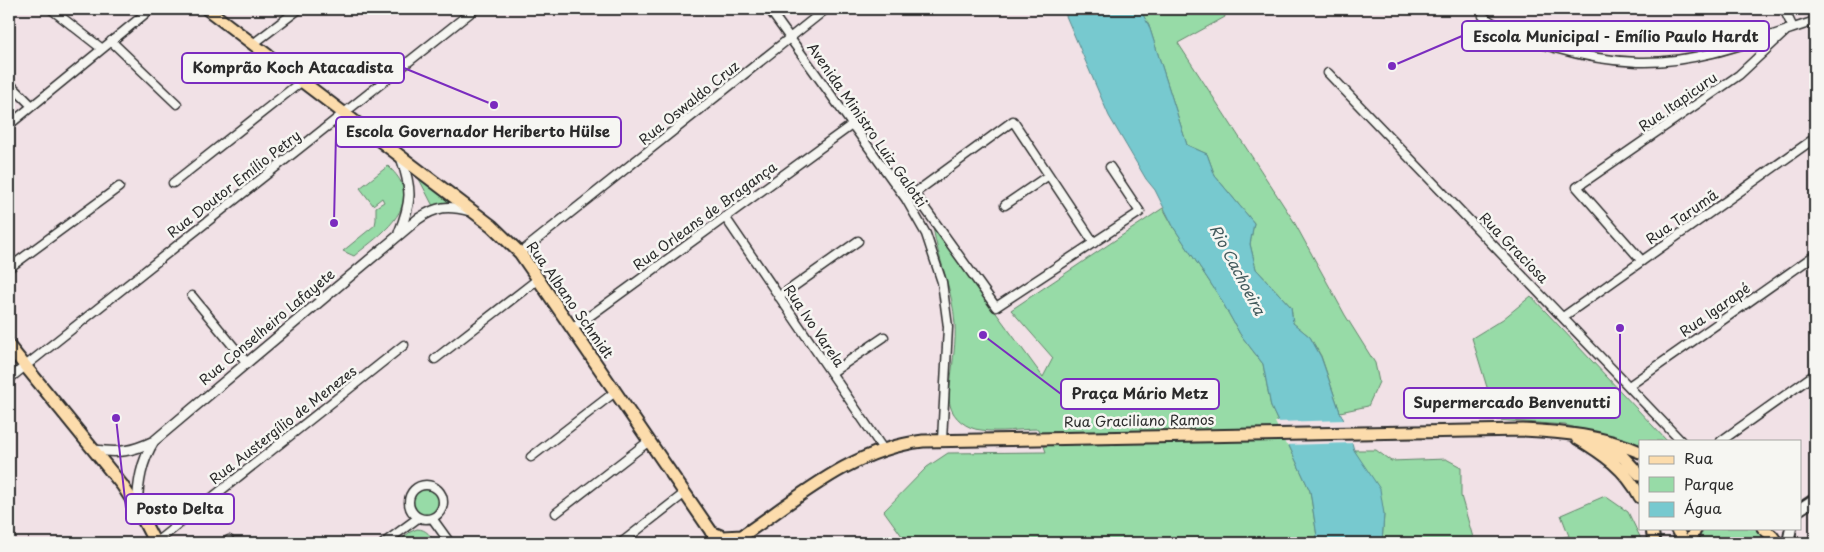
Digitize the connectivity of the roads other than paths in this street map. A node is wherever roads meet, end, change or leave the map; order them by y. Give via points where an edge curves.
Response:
1 (51, 9) edge
2 (150, 9) edge
3 (207, 9) edge
4 (300, 9) edge
5 (476, 9) edge
6 (768, 9) edge
7 (826, 9) edge
8 (1784, 9) edge
9 (1483, 16) dead end
10 (1815, 21) edge
11 (1790, 29) junction
12 (790, 38) junction
13 (112, 41) junction
14 (253, 44) junction
15 (101, 48) junction
16 (1328, 73) dead end
17 (302, 81) junction
18 (9, 83) edge
19 (177, 104) dead end
20 (32, 106) junction
21 (344, 113) junction
22 (853, 124) junction
23 (9, 125) edge
24 (1815, 138) edge
25 (402, 157) junction
26 (1110, 168) dead end
27 (1048, 175) junction
28 (174, 183) dead end
29 (119, 187) dead end
30 (914, 193) junction
31 (906, 199) junction
32 (1005, 205) dead end
33 (473, 212) junction
34 (725, 218) junction
35 (398, 236) junction
36 (858, 241) dead end
37 (1094, 243) junction
38 (520, 253) junction
39 (1815, 255) edge
40 (1642, 261) junction
41 (9, 268) edge
42 (538, 279) junction
43 (192, 296) dead end
44 (779, 297) junction
45 (1563, 317) junction
46 (572, 329) junction
47 (884, 337) dead end
48 (404, 345) dead end
49 (9, 346) edge
50 (435, 359) dead end
51 (246, 363) junction
52 (25, 366) junction
53 (831, 373) junction
54 (1815, 374) edge
55 (9, 380) edge
56 (1629, 386) junction
57 (615, 392) junction
58 (1562, 433) junction
59 (1577, 438) junction
60 (942, 440) junction
61 (1680, 440) edge
62 (1722, 440) edge
63 (154, 441) junction
64 (649, 441) junction
65 (883, 449) junction
66 (94, 450) junction
67 (1639, 452) edge
68 (531, 457) dead end
69 (1639, 474) edge
70 (685, 493) junction
71 (1639, 494) edge
72 (1815, 499) edge
73 (137, 508) junction
74 (1802, 508) edge
75 (556, 513) dead end
76 (418, 518) junction
77 (432, 518) junction
78 (1652, 530) edge
79 (1677, 530) edge
80 (1695, 530) edge
81 (1766, 530) edge
82 (1791, 530) edge
83 (711, 532) junction
84 (740, 540) edge
85 (155, 543) edge
86 (384, 543) edge
87 (450, 543) edge
88 (621, 543) edge
89 (719, 543) edge
90 (1654, 543) edge
91 (1684, 543) edge
92 (1689, 543) edge
93 (1777, 543) edge
94 (1788, 543) edge

1 - 15 street
2 - 13 street
3 - 14 main road, Rua Albano Schmidt
4 - 14 street
5 - 21 street, Rua Doutor Emílio Petry
6 - 12 street, Avenida Ministro Luiz Galotti
7 - 12 street, Rua Oswaldo Cruz
8 - 11 street
9 - 11 street via 1498,27 1528,40 1596,58 1639,62 1693,57
10 - 11 street
11 - 40 street, Rua Itapicuru via 1739,75 1576,187
12 - 22 street, Avenida Ministro Luiz Galotti
12 - 38 street, Rua Oswaldo Cruz
13 - 15 street
13 - 19 street
14 - 17 main road, Rua Albano Schmidt
15 - 20 street
16 - 45 street, Rua Graciosa
17 - 21 main road, Rua Albano Schmidt
17 - 28 street
18 - 20 street
20 - 23 street
21 - 25 main road, Rua Albano Schmidt
21 - 52 street, Rua Doutor Emílio Petry
22 - 31 street, Avenida Ministro Luiz Galotti
22 - 34 street, Rua Orleans de Bragança
24 - 40 street, Rua Tarumã
25 - 33 main road, Rua Albano Schmidt
25 - 35 street via 409,179 410,203
26 - 37 street via 1140,212
27 - 30 street via 1013,122
27 - 32 street
27 - 37 street
29 - 41 street
30 - 31 street
30 - 37 street via 996,307
31 - 60 street, Avenida Ministro Luiz Galotti via 926,234 946,300 948,349
33 - 35 street, Rua Conselheiro Lafayete via 456,207 432,210
33 - 38 main road, Rua Albano Schmidt
34 - 44 street, Rua Ivo Varela
34 - 46 street, Rua Orleans de Bragança
35 - 51 street, Rua Conselheiro Lafayete
36 - 44 street
38 - 42 main road, Rua Albano Schmidt
39 - 56 street, Rua Igarapé
40 - 45 street, Rua Tarumã
42 - 46 main road, Rua Albano Schmidt
42 - 50 street
43 - 51 street
44 - 53 street, Rua Ivo Varela
45 - 56 street, Rua Graciosa
46 - 57 main road, Rua Albano Schmidt
47 - 53 street
48 - 85 street, Rua Austergílio de Menezes
49 - 52 main road
51 - 63 street, Rua Conselheiro Lafayete
52 - 55 street, Rua Doutor Emílio Petry
52 - 66 main road
53 - 65 street, Rua Ivo Varela
54 - 62 street
56 - 61 street, Rua Graciosa
57 - 64 main road, Rua Albano Schmidt
57 - 68 street
58 - 59 main road, Rua Graciliano Ramos
58 - 60 main road, Rua Graciliano Ramos via 1523,430 1399,431
58 - 67 main road, Rua Graciliano Ramos via 1603,439
59 - 69 main road, Rua Graciliano Ramos via 1623,457
59 - 71 main road via 1613,462
60 - 65 main road, Rua Graciliano Ramos via 911,442
63 - 66 street, Rua Conselheiro Lafayete via 124,452
63 - 73 street, Rua Conselheiro Lafayete via 140,472
64 - 70 main road, Rua Albano Schmidt
64 - 75 street
65 - 84 main road, Rua Graciliano Ramos via 824,480
66 - 73 main road
70 - 83 main road, Rua Albano Schmidt
70 - 88 street
72 - 74 main road
73 - 85 main road
76 - 77 street
76 - 77 street via 410,509 409,498 416,488 427,484 438,489 443,499 441,511
76 - 86 street
77 - 87 street
78 - 90 main road
79 - 91 main road
80 - 92 main road
81 - 93 main road
82 - 94 main road
83 - 84 main road, Rua Graciliano Ramos
83 - 89 main road, Rua Albano Schmidt

